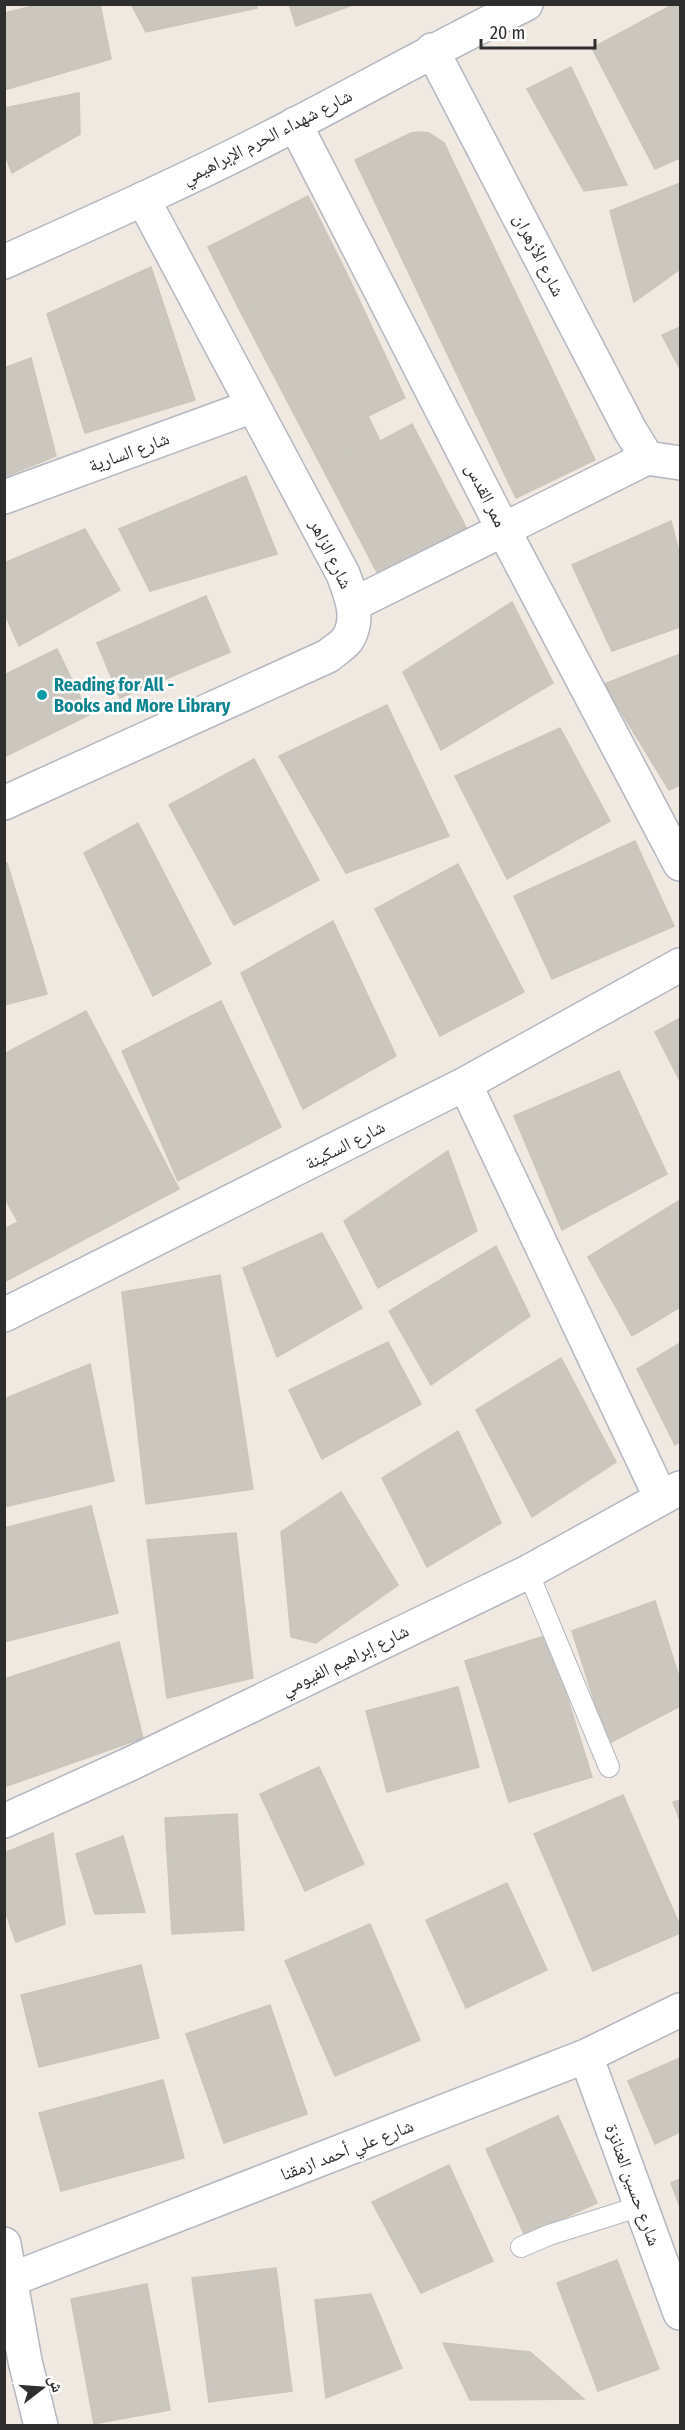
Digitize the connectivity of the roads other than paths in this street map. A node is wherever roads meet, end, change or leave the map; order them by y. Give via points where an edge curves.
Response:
1 (526, 4) edge
2 (432, 50) junction
3 (295, 124) junction
4 (143, 199) junction
5 (4, 262) edge
6 (253, 406) junction
7 (647, 458) junction
8 (681, 463) edge
9 (4, 497) edge
10 (503, 529) junction
11 (354, 604) junction
12 (4, 803) edge
13 (681, 864) edge
14 (681, 965) edge
15 (465, 1083) junction
16 (4, 1315) edge
17 (671, 1493) edge
18 (528, 1572) junction
19 (609, 1767) dead end
20 (4, 1821) edge
21 (681, 2010) edge
22 (586, 2056) junction
23 (641, 2206) junction
24 (4, 2244) edge
25 (521, 2247) dead end
26 (10, 2280) junction
27 (681, 2313) edge
28 (41, 2426) edge

1 - 2 street, شارع شهداء الحرم الإبراهيمي
2 - 3 street, شارع شهداء الحرم الإبراهيمي
2 - 7 street, شارع الأزهران
3 - 4 street, شارع شهداء الحرم الإبراهيمي
3 - 10 street, ممر القدس
4 - 5 street, شارع شهداء الحرم الإبراهيمي
4 - 6 street, شارع الزاهر
6 - 9 street, شارع السارية
6 - 11 street, شارع الزاهر via 343,574
7 - 8 street
7 - 10 street
10 - 11 street
10 - 13 street, ممر القدس
11 - 12 street, شارع الزاهر via 354,623 346,640 328,656
14 - 15 street, شارع السكينة
15 - 16 street, شارع السكينة
15 - 17 street
17 - 18 street, شارع إبراهيم الفيومي
18 - 19 lane
18 - 20 street, شارع إبراهيم الفيومي
21 - 22 street, شارع علي أحمد ازمقنا
22 - 23 street, شارع حسين العنانزة
22 - 26 street, شارع علي أحمد ازمقنا
23 - 25 lane
23 - 27 street, شارع حسين العنانزة
24 - 26 street
26 - 28 street

